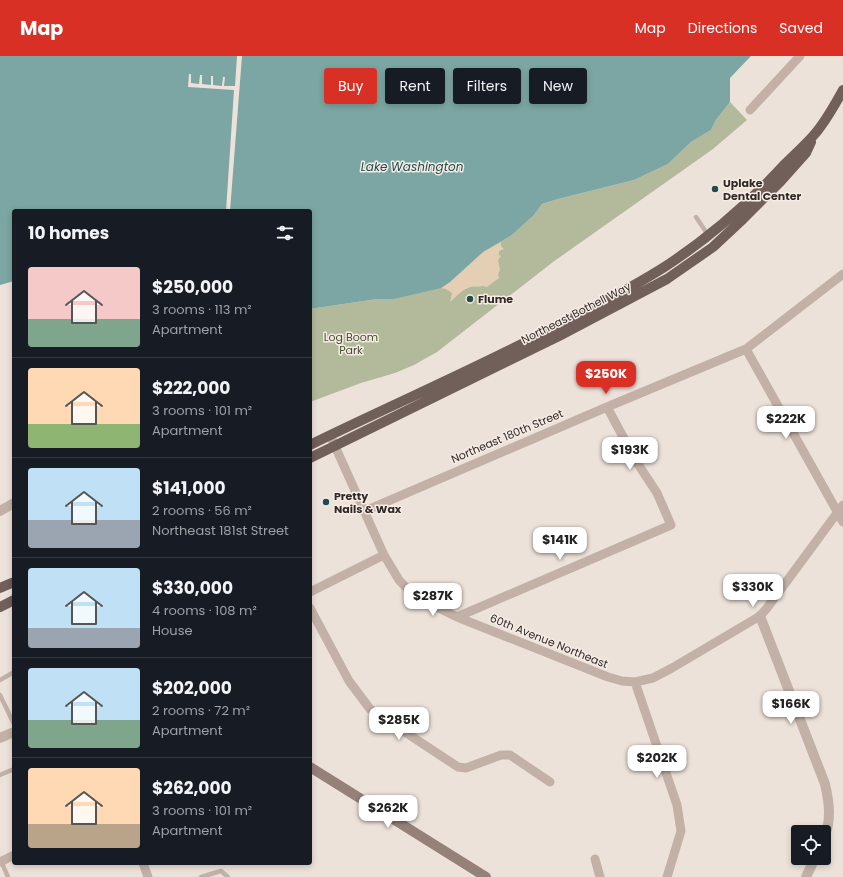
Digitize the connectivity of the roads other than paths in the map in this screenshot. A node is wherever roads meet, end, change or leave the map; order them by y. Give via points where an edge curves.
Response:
1 (800, 56) edge
2 (843, 90) edge
3 (750, 110) dead end
4 (814, 135) junction
5 (696, 217) dead end
6 (708, 236) junction
7 (843, 274) edge
8 (746, 349) junction
9 (606, 406) junction
10 (330, 435) junction
11 (312, 444) edge
12 (335, 446) junction
13 (312, 457) edge
14 (12, 504) edge
15 (840, 508) edge
16 (0, 511) edge
17 (365, 511) junction
18 (843, 522) edge
19 (384, 555) junction
20 (12, 583) edge
21 (0, 588) edge
22 (312, 591) edge
23 (12, 601) edge
24 (0, 607) edge
25 (312, 612) edge
26 (760, 616) junction
27 (457, 617) junction
28 (12, 674) edge
29 (0, 680) edge
30 (636, 682) junction
31 (0, 695) edge
32 (12, 720) edge
33 (12, 733) edge
34 (0, 738) edge
35 (312, 768) edge
36 (12, 770) edge
37 (0, 775) edge
38 (550, 782) dead end
39 (827, 825) edge
40 (12, 856) edge
41 (595, 859) dead end
42 (1, 861) edge
43 (144, 865) edge
44 (812, 865) edge
45 (8, 877) edge
46 (148, 877) edge
47 (201, 877) edge
48 (228, 877) edge
49 (486, 877) edge
50 (600, 877) edge
51 (667, 877) edge
52 (806, 877) edge

1 - 3 street
2 - 4 main road, Northeast Bothell Way
4 - 6 main road, Northeast Bothell Way via 741,208
4 - 12 main road, Northeast Bothell Way via 806,152 781,181 713,247 667,279 559,336
5 - 6 lane
6 - 10 main road, Northeast Bothell Way via 666,266 556,328
7 - 8 street, Northeast 180th Street
8 - 9 street, Northeast 180th Street
8 - 15 street
9 - 17 street, Northeast 180th Street
9 - 27 street via 636,461 658,493 671,525
10 - 11 main road, Northeast Bothell Way
10 - 12 street, 60th Avenue Northeast
12 - 13 main road, Northeast Bothell Way
12 - 17 street, 60th Avenue Northeast
14 - 16 street
15 - 18 street
15 - 26 street
17 - 19 street, 60th Avenue Northeast
19 - 22 street
19 - 27 street, 60th Avenue Northeast via 399,580 414,596
20 - 21 main road
23 - 24 main road
25 - 38 street via 349,681 370,709 458,767 466,768 502,755 510,755
26 - 30 street via 672,668 653,678
26 - 39 street via 825,784 830,814
27 - 30 street, 60th Avenue Northeast via 608,678
28 - 29 lane
30 - 51 street via 677,805 681,831
31 - 32 lane
33 - 34 street
35 - 49 main road
36 - 37 lane
40 - 42 street
41 - 50 street
42 - 45 lane
43 - 46 street
44 - 52 street
47 - 48 lane via 221,871

